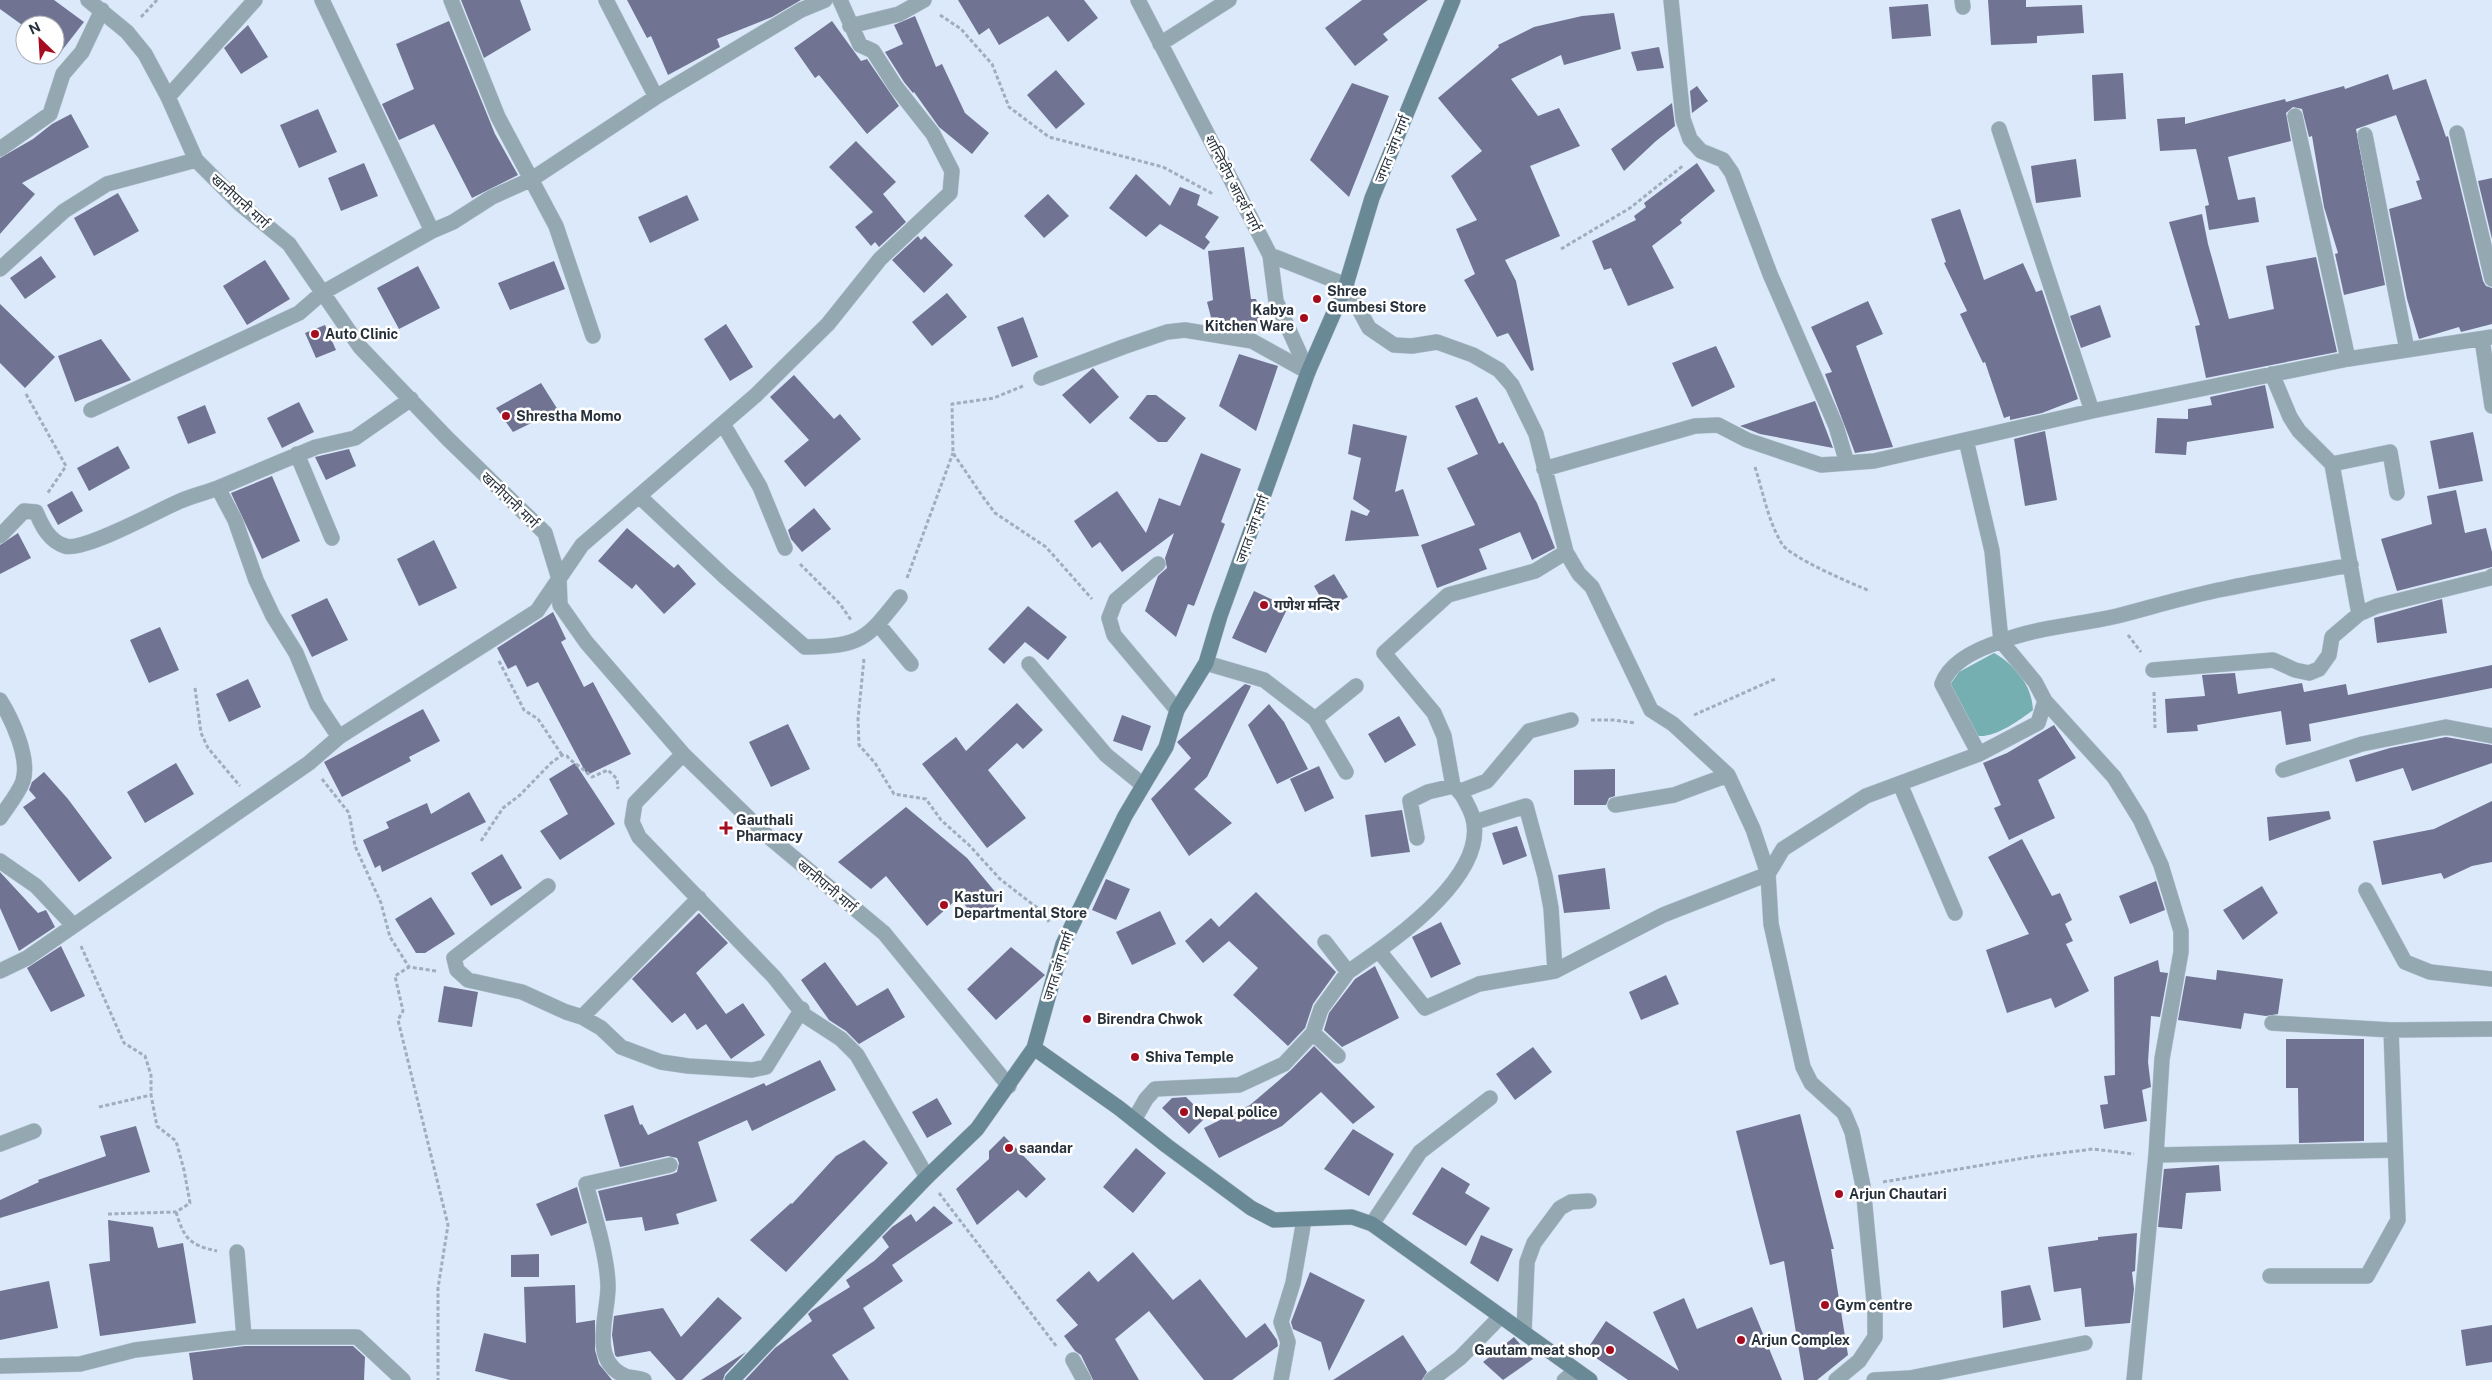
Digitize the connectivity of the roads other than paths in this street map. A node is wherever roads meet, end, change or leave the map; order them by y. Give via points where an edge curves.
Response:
1 (88, 0) edge
2 (255, 0) edge
3 (322, 0) edge
4 (451, 0) edge
5 (606, 0) edge
6 (825, 0) edge
7 (840, 0) edge
8 (1138, 0) edge
9 (1229, 0) edge
10 (1452, 0) edge
11 (1671, 0) edge
12 (923, 1) edge
13 (102, 10) junction
14 (850, 26) junction
15 (1160, 44) junction
16 (656, 96) junction
17 (168, 98) junction
18 (2295, 116) dead end
19 (2000, 129) dead end
20 (2457, 132) dead end
21 (2365, 135) dead end
22 (0, 149) edge
23 (196, 160) junction
24 (532, 179) junction
25 (432, 231) junction
26 (1270, 255) junction
27 (0, 269) edge
28 (2492, 279) edge
29 (1346, 284) junction
30 (322, 293) junction
31 (593, 336) dead end
32 (2487, 338) edge
33 (2406, 350) junction
34 (2348, 359) junction
35 (1308, 372) junction
36 (2272, 374) junction
37 (1041, 378) road end
38 (411, 399) junction
39 (2492, 406) edge
40 (91, 410) dead end
41 (2092, 411) junction
42 (723, 424) junction
43 (1966, 440) junction
44 (297, 454) junction
45 (1848, 463) junction
46 (2332, 464) junction
47 (1544, 468) junction
48 (218, 488) junction
49 (2397, 493) dead end
50 (640, 496) junction
51 (0, 536) edge
52 (332, 538) dead end
53 (784, 548) road end
54 (1566, 552) junction
55 (1158, 564) dead end
56 (2351, 565) junction
57 (2492, 576) edge
58 (559, 579) junction
59 (900, 597) road end
60 (2359, 614) junction
61 (878, 624) junction
62 (2001, 641) junction
63 (1206, 663) junction
64 (911, 664) dead end
65 (1029, 664) dead end
66 (2153, 670) dead end
67 (1356, 686) dead end
68 (0, 700) edge
69 (2045, 701) junction
70 (1178, 710) junction
71 (1315, 720) junction
72 (1570, 720) dead end
73 (2492, 736) edge
74 (339, 737) junction
75 (683, 754) junction
76 (1979, 754) junction
77 (2283, 770) dead end
78 (1346, 772) dead end
79 (1728, 775) junction
80 (1900, 784) junction
81 (1143, 785) junction
82 (1457, 788) junction
83 (1615, 805) dead end
84 (0, 818) edge
85 (1475, 822) junction
86 (1417, 838) dead end
87 (0, 861) edge
88 (1768, 874) junction
89 (548, 886) dead end
90 (2366, 890) dead end
91 (699, 898) junction
92 (1955, 914) dead end
93 (73, 925) junction
94 (1324, 942) dead end
95 (1378, 951) junction
96 (0, 971) edge
97 (1555, 971) junction
98 (1348, 972) junction
99 (2492, 979) edge
100 (802, 1009) junction
101 (582, 1016) junction
102 (2272, 1023) dead end
103 (2492, 1028) edge
104 (2391, 1030) junction
105 (1313, 1033) junction
106 (1034, 1048) junction
107 (1338, 1056) dead end
108 (1009, 1086) junction
109 (1490, 1098) dead end
110 (1134, 1120) junction
111 (34, 1132) dead end
112 (0, 1144) edge
113 (2395, 1150) junction
114 (2156, 1155) junction
115 (670, 1165) dead end
116 (927, 1176) junction
117 (1589, 1201) dead end
118 (1304, 1220) junction
119 (1372, 1224) junction
120 (237, 1252) road end
121 (2270, 1276) dead end
122 (1500, 1317) junction
123 (1524, 1332) junction
124 (244, 1338) junction
125 (2085, 1343) dead end
126 (1073, 1360) road end
127 (1859, 1361) junction
128 (0, 1366) edge
129 (1576, 1370) junction
130 (404, 1380) edge
131 (644, 1380) edge
132 (732, 1380) edge
133 (1084, 1380) edge
134 (1281, 1380) edge
135 (1431, 1380) edge
136 (1564, 1380) edge
137 (1590, 1380) edge
138 (1836, 1380) edge
139 (1874, 1380) edge
140 (2134, 1380) edge

1 - 13 street, खानीपानी मार्ग
2 - 17 street
3 - 25 street
4 - 24 street via 498,116
5 - 16 street
6 - 16 street via 801,10
7 - 14 street
8 - 15 street, शान्तिदीप आदर्श मार्ग
9 - 15 street
10 - 29 street, जगत जंग मार्ग via 1372,198
11 - 45 street via 1683,119 1690,139 1701,151 1722,160 1732,173 1770,274 1836,426
12 - 14 street via 899,14
13 - 17 street, खानीपानी मार्ग via 127,32 145,54
13 - 22 street via 82,52 63,74 50,114
14 - 42 street via 860,45 873,51 933,134 952,171 950,193 880,259 828,324
15 - 26 street, शान्तिदीप आदर्श मार्ग
16 - 24 street
17 - 23 street, खानीपानी मार्ग
18 - 34 street
19 - 41 street
20 - 28 street
21 - 33 street
23 - 27 street via 107,184 64,211
23 - 30 street, खानीपानी मार्ग via 240,204 289,244
24 - 25 street
24 - 31 street via 556,226
25 - 30 street
26 - 29 street
26 - 35 street, शान्तिदीप आदर्श मार्ग via 1276,301
29 - 35 street, जगत जंग मार्ग
29 - 47 street via 1369,328 1394,345 1437,342 1473,355 1499,370 1512,385 1536,434
30 - 38 street, खानीपानी मार्ग via 360,347
30 - 40 street via 299,314
32 - 33 street
32 - 39 street
33 - 34 street
34 - 36 street
35 - 37 street via 1252,341 1185,330 1167,332
35 - 63 street, जगत जंग मार्ग
36 - 41 street
36 - 46 street via 2299,431
38 - 44 street via 356,438
38 - 58 street, खानीपानी मार्ग via 448,440 545,533
41 - 43 street
42 - 50 street
42 - 53 street via 760,487
43 - 45 street via 1874,461
43 - 62 street via 1992,551
44 - 48 street
44 - 52 street
45 - 47 street via 1821,465 1747,440 1718,425 1695,426
46 - 49 street via 2390,452
46 - 56 street
47 - 54 street
48 - 51 street via 180,501 88,543 67,547 54,541 36,512 24,511
48 - 74 street via 235,520 256,580 273,616 296,653 317,704
50 - 58 street via 582,545
50 - 61 street via 805,647 840,647 864,638
54 - 79 street via 1579,574 1592,587 1651,710 1673,724
54 - 82 street via 1535,571 1448,595 1384,653 1434,713 1444,736
55 - 70 street via 1116,600 1109,618 1114,635
56 - 60 street
56 - 62 street via 2223,589 2114,616 2054,626
57 - 60 street via 2377,606
58 - 74 street via 537,611
58 - 75 street, खानीपानी मार्ग via 560,604 586,642
59 - 61 street
60 - 66 street via 2332,637 2329,655 2319,669 2309,673 2273,660
61 - 64 street
62 - 69 street via 2035,682
62 - 76 street via 1954,665 1942,684
63 - 70 street, जगत जंग मार्ग
63 - 71 street via 1264,680
65 - 81 street via 1106,755
67 - 71 street
68 - 84 street via 9,714 25,761 23,782
69 - 76 street via 2038,723
69 - 114 street via 2114,777 2140,820 2161,865 2182,931 2162,1058
70 - 81 street, जगत जंग मार्ग via 1166,747
71 - 78 street
72 - 82 street via 1530,731 1487,781
73 - 77 street via 2446,727 2362,744
74 - 93 street via 309,763
75 - 91 street via 635,803 632,822 639,837
75 - 108 street, खानीपानी मार्ग via 764,833 884,934
76 - 80 street
79 - 83 street via 1674,795
79 - 88 street via 1753,829
80 - 88 street via 1866,796 1783,849
80 - 92 street
81 - 106 street, जगत जंग मार्ग via 1062,944
82 - 85 street
82 - 86 street via 1428,792 1410,801
85 - 95 street via 1469,860 1432,908
85 - 97 street via 1526,806 1551,908
87 - 93 street via 36,886
88 - 97 street via 1663,915
88 - 127 street via 1771,924 1803,1066 1811,1083 1844,1113 1852,1132 1863,1186 1875,1337
89 - 101 street via 454,958 457,970 468,980 522,992
90 - 99 street via 2405,962 2430,972
91 - 100 street
91 - 101 street
93 - 96 street via 27,958
94 - 98 street
95 - 97 street via 1425,1008 1479,984
95 - 98 street
98 - 105 street via 1321,1009
100 - 101 street via 774,1058 766,1067 752,1070 661,1062 621,1047
100 - 116 street via 804,1014 841,1039 857,1056
102 - 104 street
103 - 104 street
104 - 113 street
105 - 107 street
105 - 110 street via 1284,1064 1239,1085 1155,1089
106 - 108 street, जगत जंग मार्ग
106 - 110 street
108 - 116 street, जगत जंग मार्ग via 977,1129
109 - 119 street via 1420,1152
110 - 118 street via 1252,1208 1274,1220
111 - 112 street
113 - 114 street
113 - 121 street via 2398,1220 2366,1276
114 - 140 street
115 - 131 street via 586,1184 608,1286 603,1317 603,1349 612,1366 625,1376
116 - 132 street, जगत जंग मार्ग
117 - 123 street via 1571,1202 1560,1208 1534,1243 1527,1262
118 - 119 street via 1352,1217
118 - 134 street via 1293,1283 1281,1322 1288,1342
119 - 122 street
120 - 124 street
122 - 123 street
122 - 135 street via 1460,1358
123 - 129 street
124 - 128 street via 135,1350 80,1364
124 - 130 street via 357,1338
125 - 139 street via 1910,1378
126 - 133 street
127 - 138 street
127 - 139 street
129 - 136 lane
129 - 137 street

